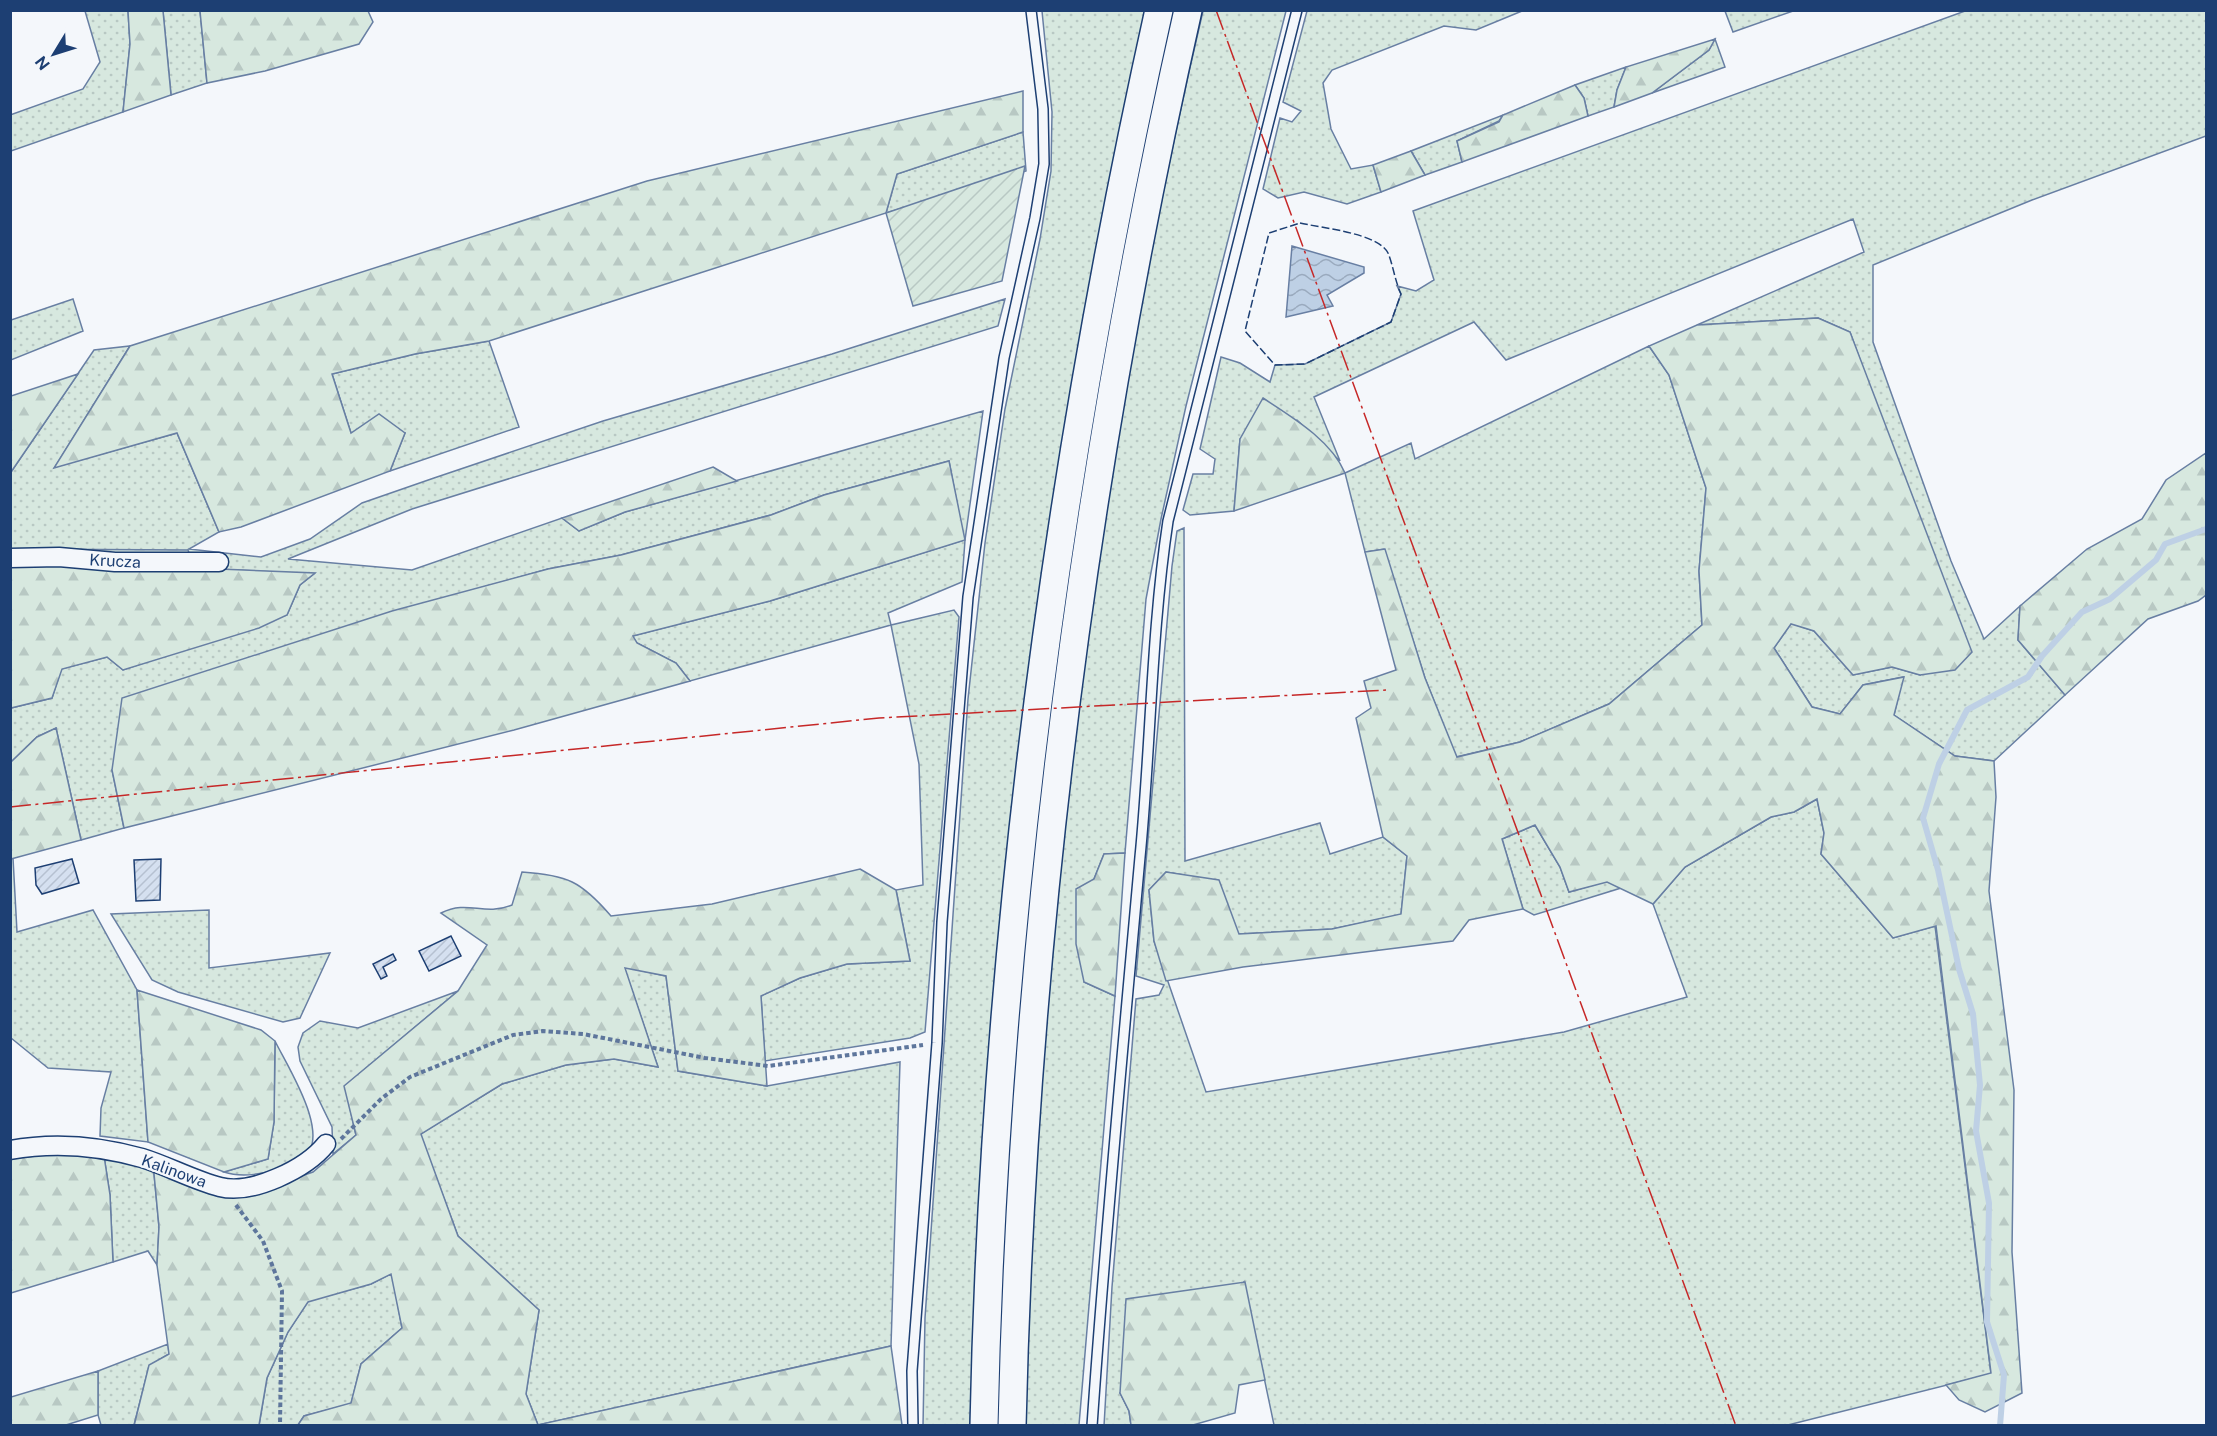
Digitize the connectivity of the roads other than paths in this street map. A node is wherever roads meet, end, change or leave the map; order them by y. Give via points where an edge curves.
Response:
1 (1031, 10) edge
2 (1159, 10) edge
3 (1188, 10) edge
4 (1297, 10) edge
5 (10, 558) edge
6 (219, 562) dead end
7 (326, 1144) road end
8 (10, 1150) edge
9 (913, 1425) edge
10 (984, 1425) edge
11 (1012, 1425) edge
12 (1092, 1425) edge

1 - 9 lane via 1043,109 1044,164 1004,358 968,597 912,1371
2 - 10 main road via 1082,403 1038,704 1000,1083
3 - 11 main road via 1108,412 1064,718 1030,1054
4 - 12 lane via 1168,521 1157,596 1140,855
5 - 6 street, Krucza
7 - 8 street, Kalinowa via 300,1167 241,1187 222,1187 142,1158 106,1150 60,1145

